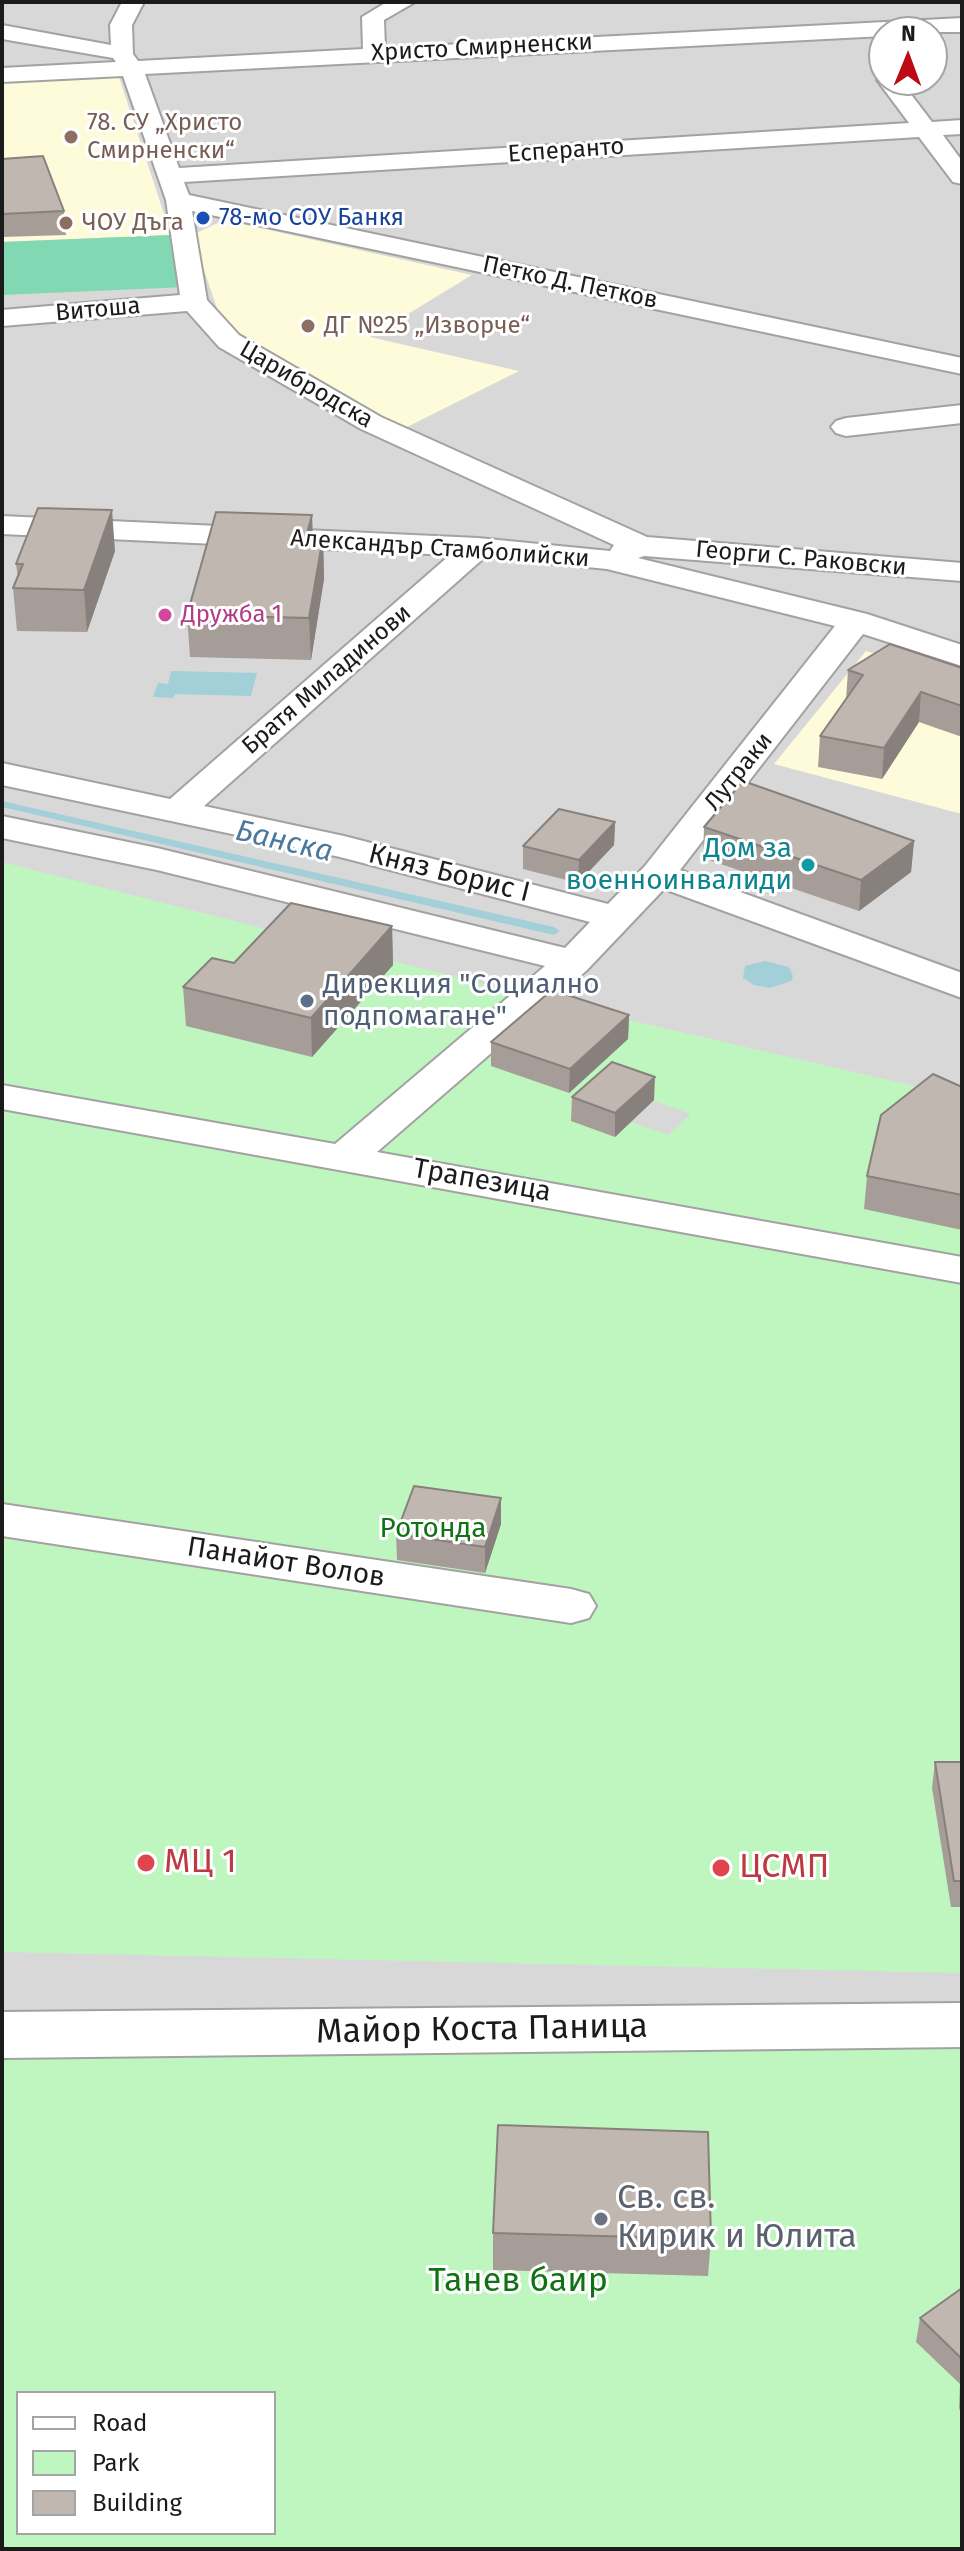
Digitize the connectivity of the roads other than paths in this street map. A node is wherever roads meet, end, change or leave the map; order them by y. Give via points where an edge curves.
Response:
1 (133, 2) edge
2 (404, 2) edge
3 (962, 25) edge
4 (851, 30) junction
5 (2, 32) edge
6 (868, 52) edge
7 (374, 54) junction
8 (126, 60) junction
9 (2, 75) edge
10 (901, 96) edge
11 (962, 127) edge
12 (925, 129) junction
13 (962, 177) edge
14 (174, 188) junction
15 (194, 302) junction
16 (2, 318) edge
17 (962, 366) edge
18 (962, 414) edge
19 (846, 427) dead end
20 (3, 526) edge
21 (641, 546) junction
22 (478, 547) junction
23 (607, 560) junction
24 (962, 572) edge
25 (856, 621) junction
26 (962, 656) edge
27 (2, 774) edge
28 (176, 812) junction
29 (2, 827) edge
30 (658, 874) junction
31 (613, 917) junction
32 (573, 962) junction
33 (962, 986) edge
34 (2, 1097) edge
35 (347, 1156) junction
36 (962, 1270) edge
37 (2, 1520) edge
38 (571, 1606) dead end
39 (962, 2025) edge
40 (2, 2035) edge

1 - 8 street via 121,25
2 - 7 street via 373,17
3 - 4 street, Христо Смирненски
4 - 6 street
4 - 7 street, Христо Смирненски
5 - 8 street
7 - 8 street, Христо Смирненски
8 - 9 street, Христо Смирненски
8 - 14 street
10 - 12 street
11 - 12 street, Есперанто
12 - 13 street
12 - 14 street, Есперанто
14 - 15 street
14 - 17 street, Петко Д. Петков
15 - 16 street, Витоша
15 - 21 street, Царибродска via 229,341 371,423
18 - 19 street
20 - 22 street, Александър Стамболийски
21 - 23 street
21 - 24 street, Георги С. Раковски
22 - 23 street, Александър Стамболийски
22 - 28 street, Братя Миладинови
23 - 25 street, Александър Стамболийски
25 - 26 street, Александър Стамболийски
25 - 30 street, Лутраки
27 - 28 street, Княз Борис I
28 - 31 street, Княз Борис I via 344,847
29 - 32 street, Княз Борис I via 157,859
30 - 31 street, Лутраки
30 - 33 street
31 - 32 street, Лутраки
32 - 35 street, Лутраки
34 - 35 street, Трапезица
35 - 36 street, Трапезица
37 - 38 street, Панайот Волов
39 - 40 street, Майор Коста Паница

